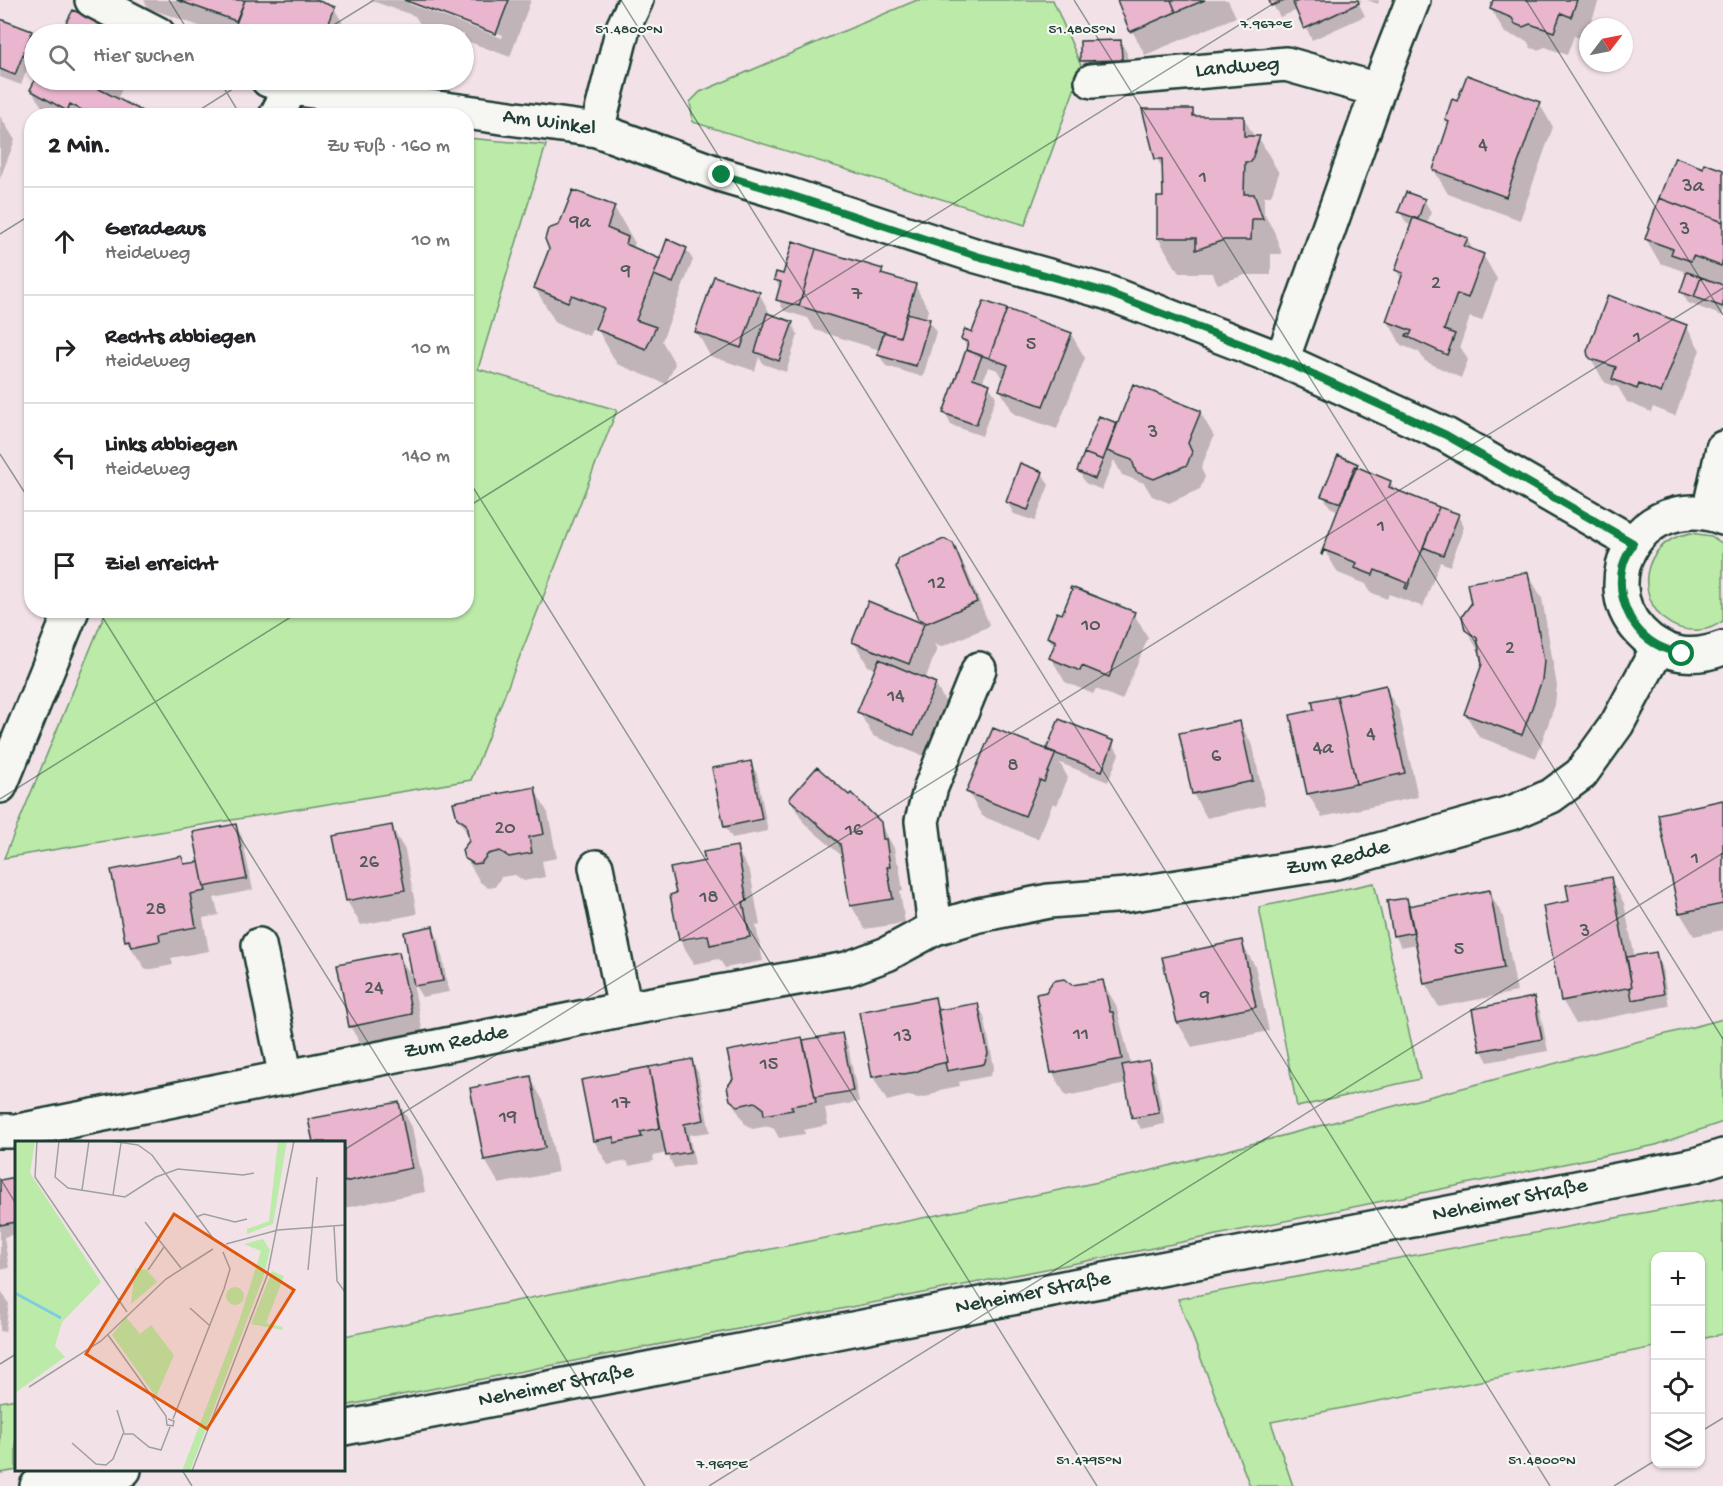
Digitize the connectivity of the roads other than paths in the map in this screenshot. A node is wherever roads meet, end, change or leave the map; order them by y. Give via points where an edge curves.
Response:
1 (92, 0) edge
2 (636, 0) edge
3 (1413, 0) edge
4 (139, 24) edge
5 (1092, 81) dead end
6 (1378, 90) junction
7 (278, 94) edge
8 (402, 108) edge
9 (474, 116) edge
10 (597, 130) junction
11 (1282, 360) junction
12 (1723, 448) edge
13 (1716, 516) edge
14 (1633, 543) junction
15 (69, 618) edge
16 (1659, 646) junction
17 (1723, 648) edge
18 (979, 669) dead end
19 (0, 786) edge
20 (596, 867) dead end
21 (935, 928) junction
22 (259, 945) dead end
23 (625, 1008) junction
24 (286, 1078) junction
25 (0, 1131) edge
26 (1723, 1156) edge
27 (345, 1428) edge
28 (119, 1471) edge
29 (37, 1486) edge

1 - 4 street
2 - 10 street, Am Winkel via 623,28
3 - 6 street
5 - 6 street, Landweg via 1286,64
6 - 11 street
7 - 8 street, Am Winkel
9 - 10 street, Am Winkel
10 - 11 street via 722,175 977,256 1106,292
11 - 14 street via 1446,435
12 - 13 street
13 - 14 street via 1687,511 1666,516 1647,527
14 - 16 street via 1623,565 1621,589 1627,612 1640,632
15 - 19 street
16 - 17 street via 1682,654 1705,654
16 - 21 street, Zum Redde via 1617,724 1581,774 1551,796 1514,812 1336,862 1127,895 1049,902
18 - 21 street via 931,787 922,821
20 - 23 street
21 - 23 street, Zum Redde via 887,954 847,969
22 - 24 street
23 - 24 street, Zum Redde
24 - 25 street, Zum Redde via 19,1131
26 - 27 street, Neheimer Straße via 1695,1165
28 - 29 street

